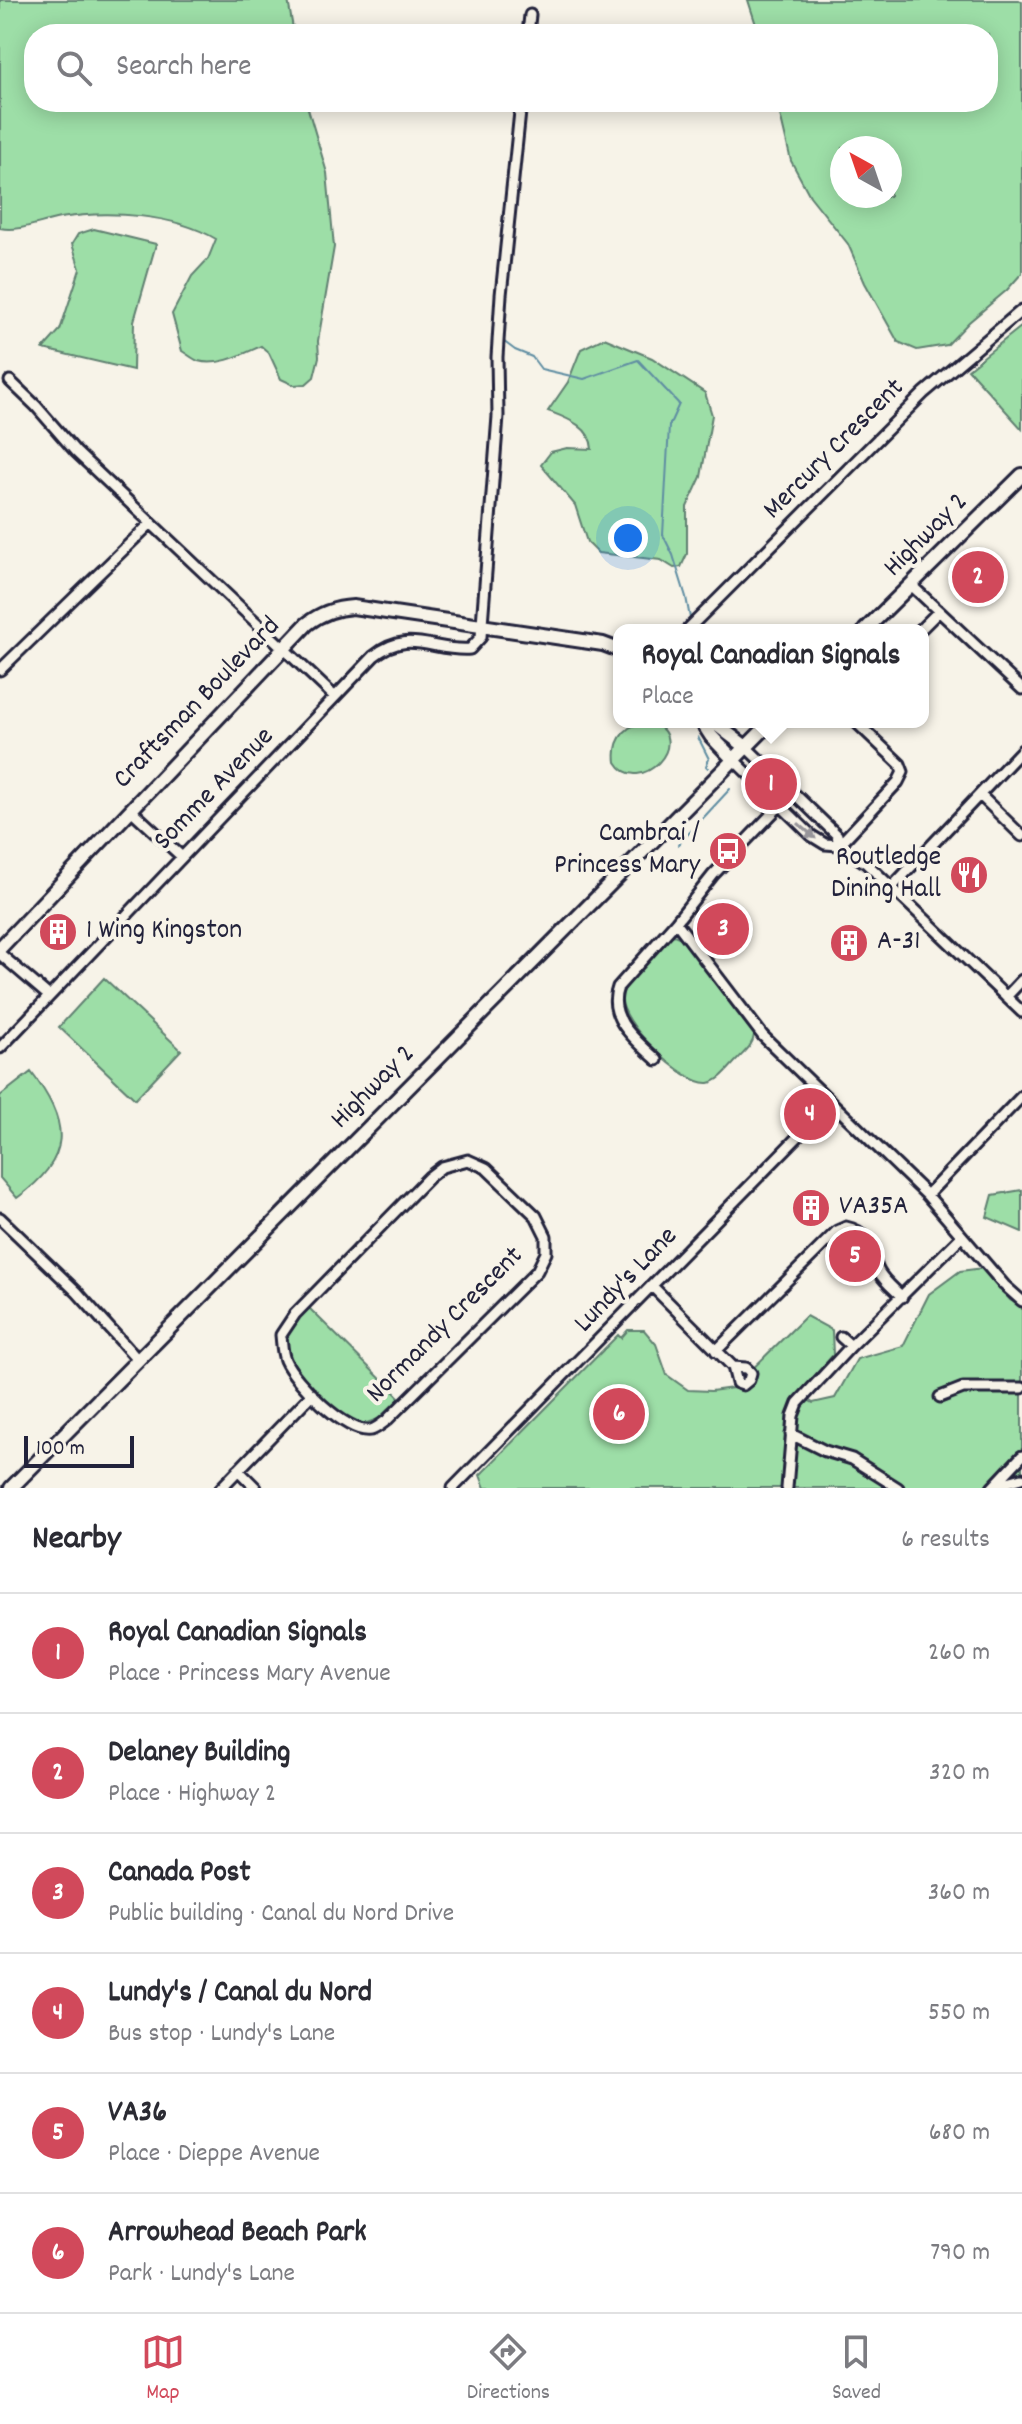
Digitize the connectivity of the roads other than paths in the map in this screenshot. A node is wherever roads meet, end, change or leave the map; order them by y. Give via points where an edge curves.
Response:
1 (530, 15) dead end
2 (529, 24) edge
3 (520, 112) edge
4 (1022, 310) edge
5 (10, 381) dead end
6 (1022, 475) edge
7 (151, 523) junction
8 (911, 585) junction
9 (938, 612) junction
10 (693, 624) edge
11 (871, 624) edge
12 (926, 624) edge
13 (483, 625) junction
14 (284, 648) junction
15 (613, 648) edge
16 (0, 670) edge
17 (1022, 689) edge
18 (335, 697) junction
19 (706, 728) edge
20 (721, 728) edge
21 (765, 728) edge
22 (862, 728) edge
23 (746, 747) junction
24 (1022, 750) edge
25 (733, 759) junction
26 (793, 792) junction
27 (980, 795) junction
28 (780, 805) junction
29 (131, 810) junction
30 (1022, 836) edge
31 (839, 845) junction
32 (182, 857) junction
33 (891, 888) junction
34 (676, 922) junction
35 (0, 951) edge
36 (1022, 980) edge
37 (49, 996) junction
38 (1006, 997) junction
39 (1022, 1012) edge
40 (0, 1048) edge
41 (657, 1060) dead end
42 (1022, 1096) edge
43 (831, 1103) junction
44 (927, 1195) junction
45 (0, 1218) edge
46 (962, 1236) junction
47 (652, 1286) junction
48 (902, 1297) junction
49 (1022, 1301) edge
50 (841, 1337) dead end
51 (851, 1346) junction
52 (716, 1351) junction
53 (138, 1360) junction
54 (733, 1367) dead end
55 (1022, 1388) edge
56 (312, 1394) junction
57 (940, 1397) dead end
58 (791, 1434) junction
59 (1021, 1462) edge
60 (238, 1470) junction
61 (1022, 1478) edge
62 (993, 1487) edge
63 (11, 1488) edge
64 (221, 1488) edge
65 (256, 1488) edge
66 (453, 1488) edge
67 (787, 1488) edge
68 (898, 1488) edge

1 - 2 street
3 - 13 street via 501,295
4 - 10 street, Mercury Crescent via 924,393
5 - 7 street
6 - 8 main road, Highway 2
7 - 14 street
7 - 16 street
8 - 9 street
8 - 11 main road, Highway 2
9 - 12 street
9 - 17 street
13 - 14 main road, Craftsman Boulevard via 342,607 315,618
13 - 15 main road, Craftsman Boulevard
13 - 18 street, Somme Avenue via 470,649 414,641 392,645 374,656
14 - 18 street
14 - 29 main road, Craftsman Boulevard
18 - 32 street, Somme Avenue
19 - 25 main road
20 - 23 main road
21 - 23 main road, Highway 2
22 - 31 street via 903,772
23 - 25 main road, Highway 2
23 - 26 street
24 - 27 street
25 - 28 street
25 - 53 main road, Highway 2
26 - 28 street
26 - 31 street via 837,835
27 - 30 street
27 - 33 street
28 -> 31 street via 812,836
28 - 34 street
29 - 32 street
29 - 35 main road, Craftsman Boulevard
31 - 33 street
32 - 37 street, Somme Avenue
33 - 38 street
34 - 41 street via 615,994 618,1017
34 - 43 street via 754,1025
35 - 37 street
36 - 38 street
37 - 40 street, Somme Avenue
38 - 39 street
42 - 44 street
43 - 44 street
43 - 47 street, Lundy's Lane
44 - 46 street
45 - 53 street
46 - 48 street
46 - 49 street
47 - 52 street
47 - 66 street, Lundy's Lane
48 - 51 street
48 - 52 street via 877,1270 869,1243 846,1227
50 - 51 street
51 - 58 street via 798,1403
52 - 54 street
53 - 63 main road, Highway 2
55 - 57 street via 963,1388
56 - 56 street, Normandy Crescent via 357,1429 372,1430 387,1420 537,1271 546,1253 546,1236 536,1216 486,1168 468,1160 442,1167 287,1324 281,1335 284,1359
56 - 60 street
58 - 67 street
58 - 68 street via 852,1459
59 - 62 street
60 - 64 street
60 - 65 street
61 - 62 street

